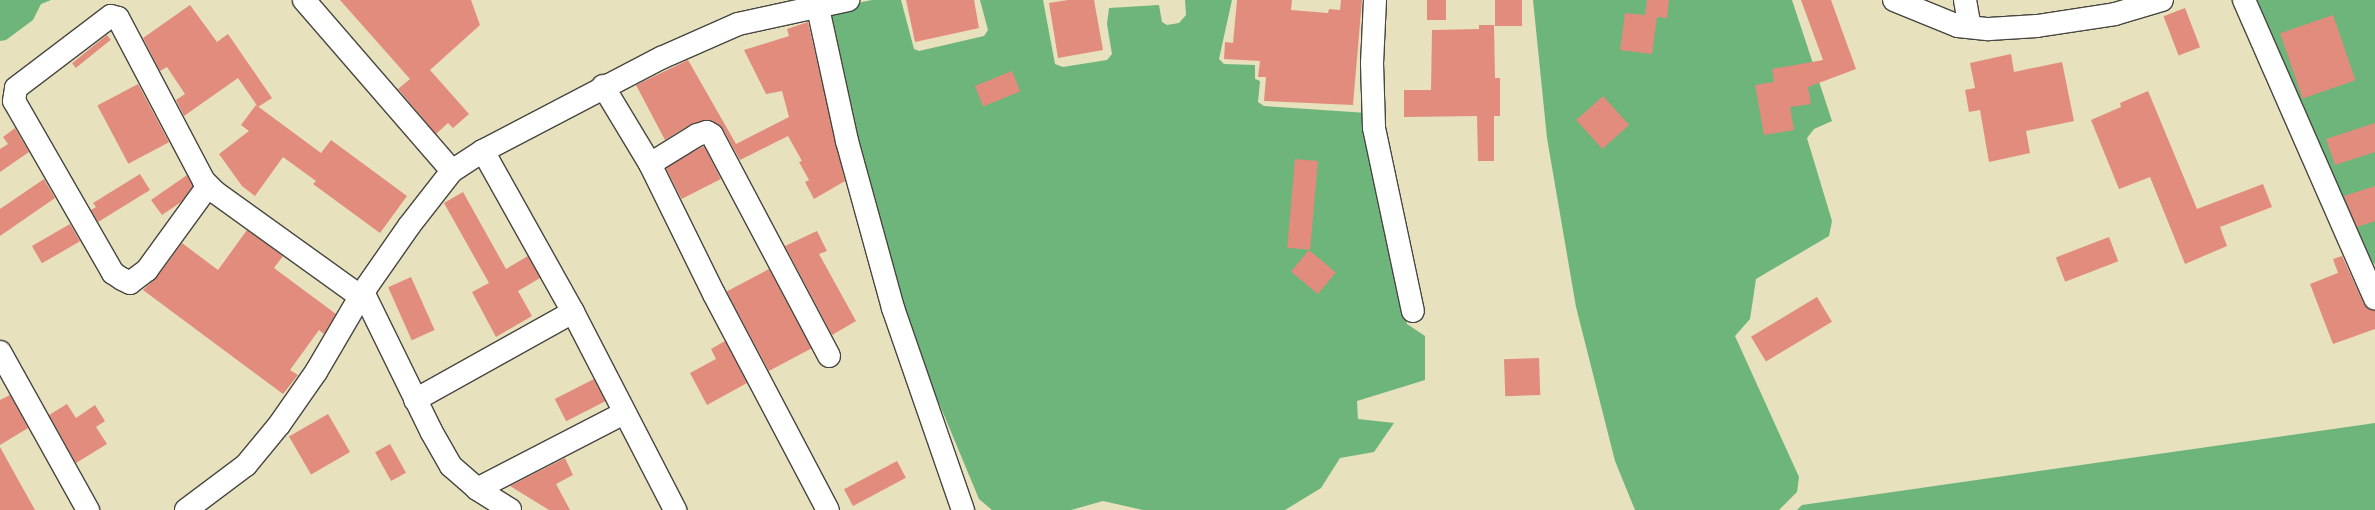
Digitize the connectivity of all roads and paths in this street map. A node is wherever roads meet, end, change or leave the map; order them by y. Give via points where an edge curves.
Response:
1 (304, 0) edge
2 (848, 0) edge
3 (1375, 0) edge
4 (1894, 0) edge
5 (1965, 0) edge
6 (2162, 0) edge
7 (2244, 0) edge
8 (818, 8) junction
9 (1970, 27) junction
10 (603, 86) junction
11 (483, 151) junction
12 (650, 164) junction
13 (452, 171) junction
14 (208, 186) junction
15 (362, 294) junction
16 (2375, 299) edge
17 (1413, 311) dead end
18 (573, 312) junction
19 (0, 352) edge
20 (829, 356) dead end
21 (415, 400) junction
22 (624, 413) junction
23 (477, 489) junction
24 (88, 510) edge
25 (186, 510) edge
26 (510, 510) edge
27 (675, 510) edge
28 (828, 510) edge
29 (963, 510) edge

1 - 13 street
2 - 8 street
3 - 17 street via 1372,63 1374,128
4 - 9 street via 1933,18
5 - 9 street
6 - 9 street via 2115,14 2037,26 1989,29
7 - 16 street
8 - 10 street via 738,24
8 - 29 street via 847,141 893,308
10 - 11 street
10 - 12 street
11 - 13 street
11 - 18 street
12 - 20 street via 697,135 707,132 712,135
12 - 28 street via 714,294
13 - 15 street via 409,226
14 - 14 street via 147,270 130,283 122,279 113,273 14,101 16,88 111,16 118,18
14 - 15 street
15 - 21 street
15 - 25 street via 316,372 279,425 246,465
18 - 21 street
18 - 22 street
19 - 24 street
21 - 23 street via 451,466
22 - 23 street
22 - 27 street
23 - 26 street

